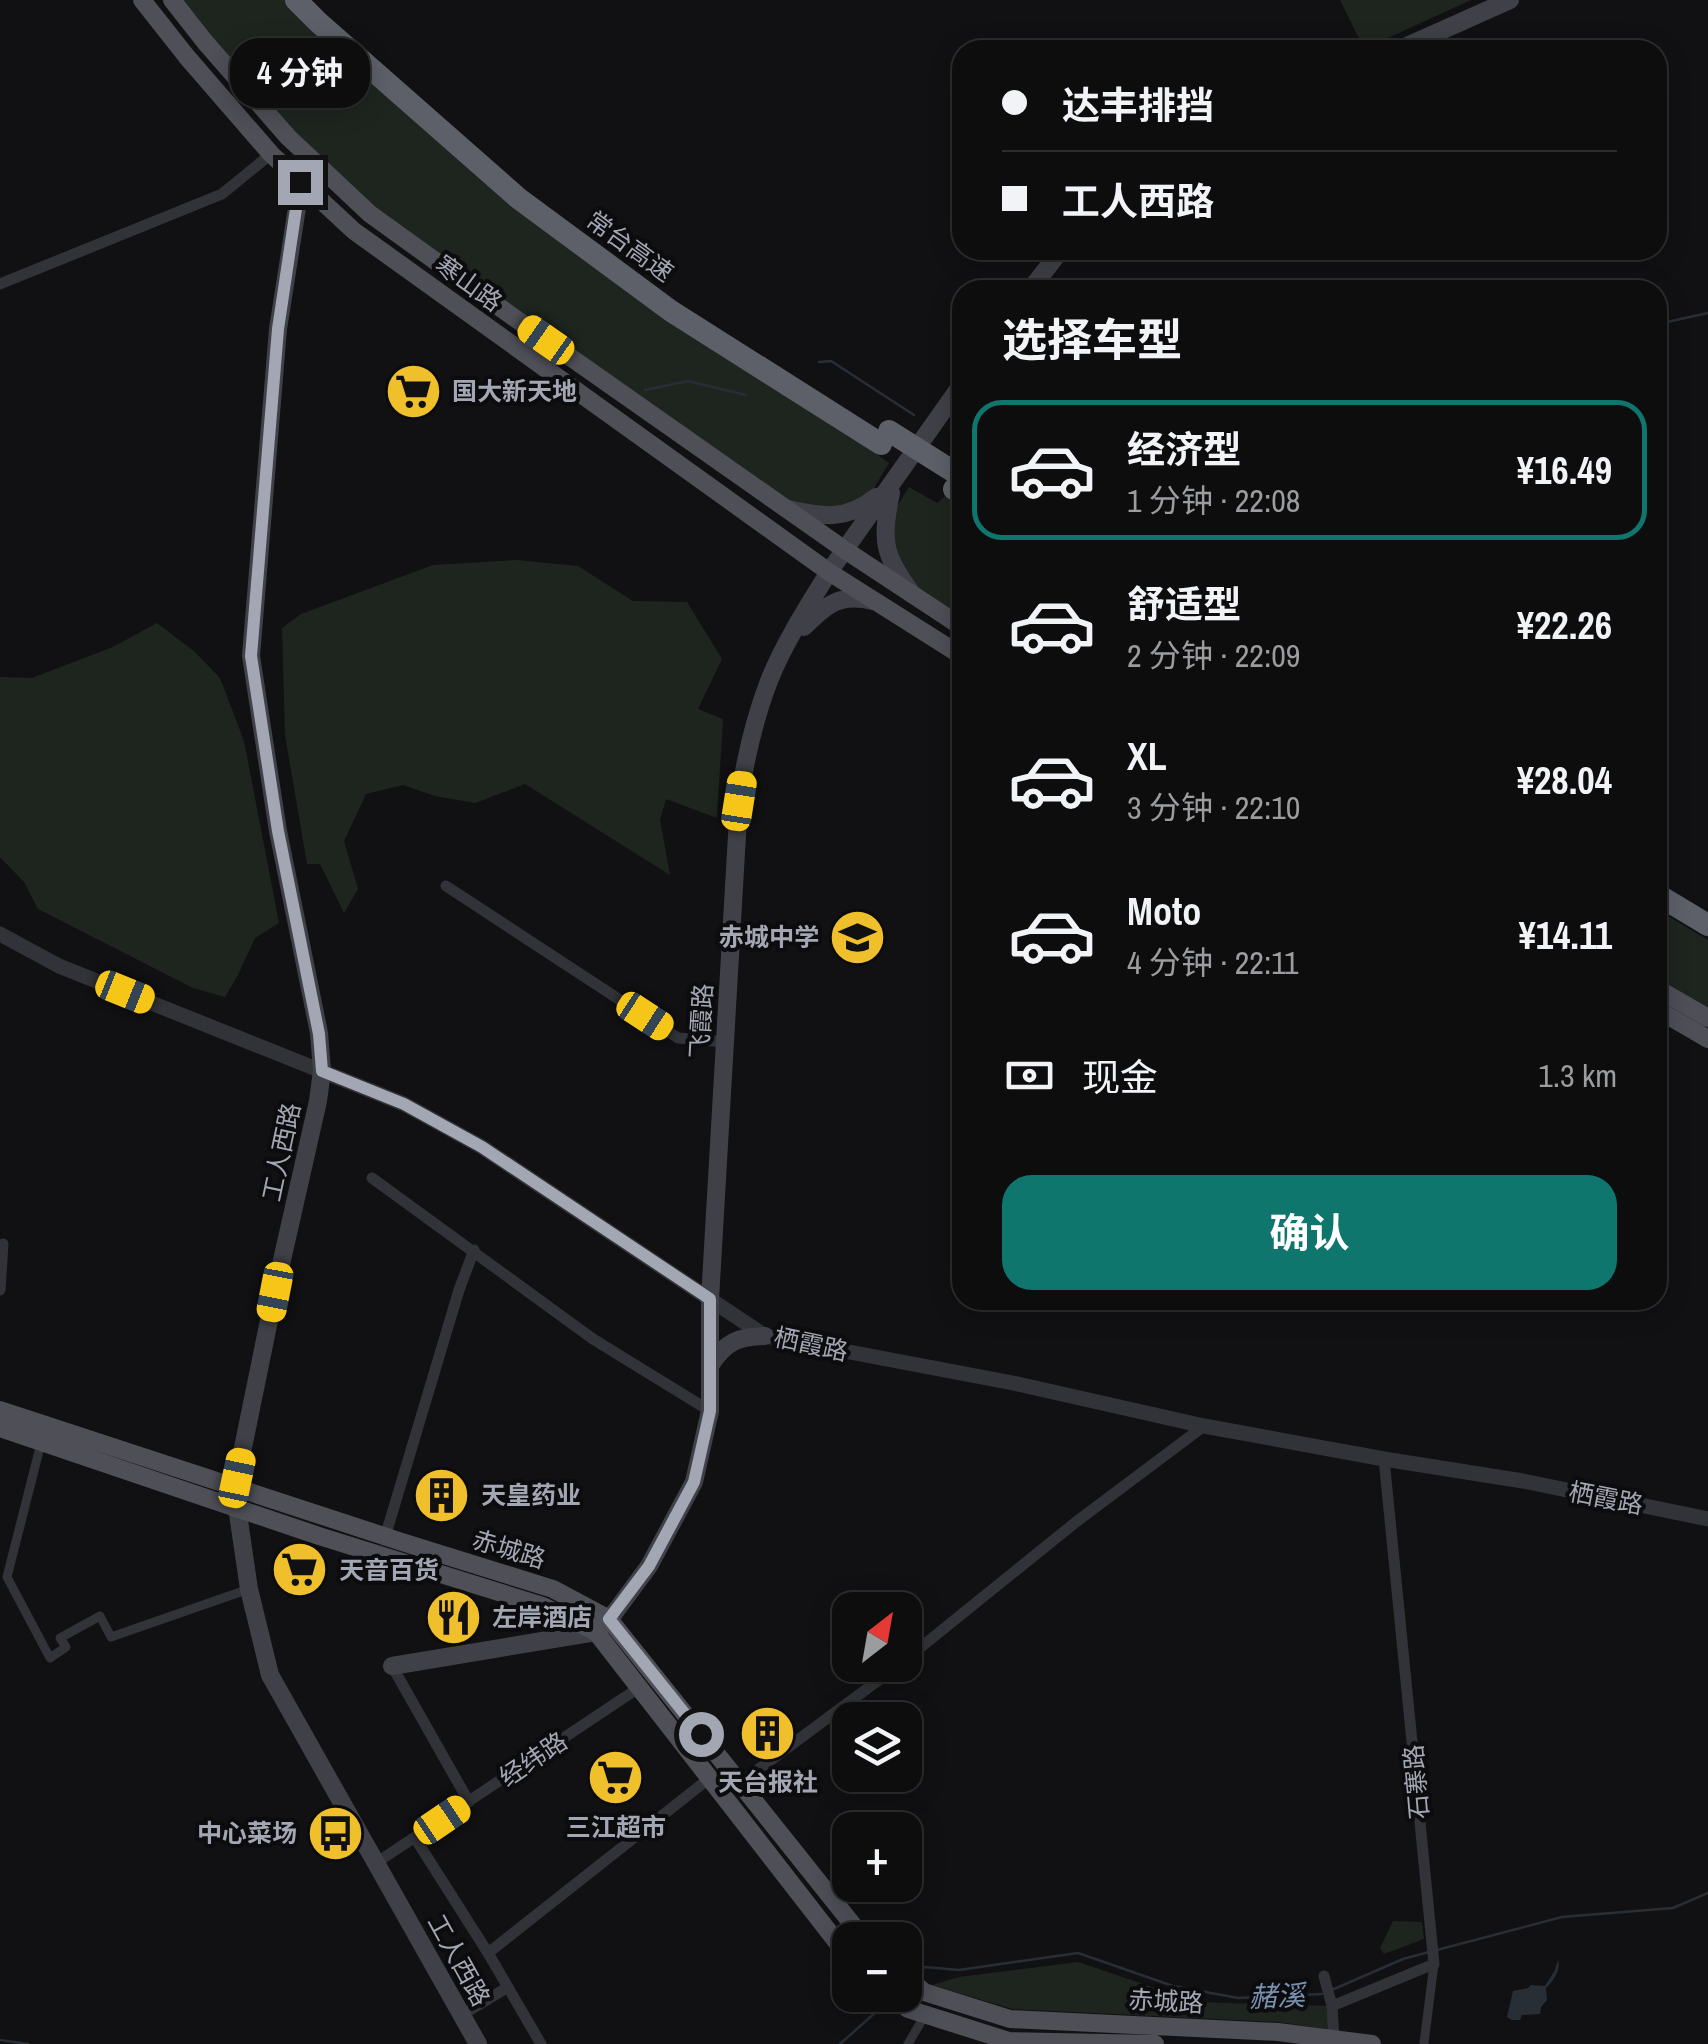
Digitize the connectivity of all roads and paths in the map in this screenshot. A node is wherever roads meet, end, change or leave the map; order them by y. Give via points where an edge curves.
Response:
1 (142, 0) edge
2 (172, 0) edge
3 (296, 0) edge
4 (312, 0) edge
5 (1510, 0) edge
6 (1420, 40) edge
7 (271, 154) junction
8 (310, 158) junction
9 (300, 182) junction
10 (1053, 260) edge
11 (1038, 280) edge
12 (0, 284) edge
13 (952, 398) edge
14 (885, 438) junction
15 (952, 481) edge
16 (892, 485) junction
17 (787, 508) junction
18 (845, 550) junction
19 (802, 553) junction
20 (828, 572) junction
21 (912, 594) junction
22 (813, 598) junction
23 (876, 602) junction
24 (952, 620) edge
25 (790, 641) junction
26 (952, 650) edge
27 (446, 886) dead end
28 (1667, 900) edge
29 (1667, 915) edge
30 (1708, 925) edge
31 (0, 934) edge
32 (1708, 940) edge
33 (1667, 994) edge
34 (1667, 1015) edge
35 (1708, 1018) edge
36 (1708, 1039) edge
37 (725, 1042) junction
38 (322, 1071) junction
39 (372, 1178) dead end
40 (3, 1244) dead end
41 (474, 1250) junction
42 (0, 1290) edge
43 (710, 1299) junction
44 (765, 1336) junction
45 (711, 1364) junction
46 (0, 1410) edge
47 (710, 1411) junction
48 (1204, 1426) junction
49 (0, 1428) edge
50 (39, 1452) dead end
51 (1384, 1459) junction
52 (236, 1487) junction
53 (237, 1507) junction
54 (1708, 1518) edge
55 (385, 1537) junction
56 (443, 1565) junction
57 (248, 1589) junction
58 (603, 1626) junction
59 (922, 1646) edge
60 (392, 1666) joint
61 (876, 1682) edge
62 (640, 1687) junction
63 (711, 1778) junction
64 (740, 1783) junction
65 (469, 1802) junction
66 (783, 1837) junction
67 (415, 1838) junction
68 (767, 1851) junction
69 (376, 1863) junction
70 (851, 1922) edge
71 (832, 1936) edge
72 (488, 1953) junction
73 (1434, 1964) junction
74 (1324, 1976) dead end
75 (508, 1987) junction
76 (922, 1990) edge
77 (1332, 2006) junction
78 (917, 2012) joint
79 (462, 2015) junction
80 (1334, 2041) edge
81 (1424, 2042) edge
82 (478, 2044) edge
83 (541, 2044) edge
84 (908, 2044) edge
85 (1142, 2044) edge
86 (1155, 2044) edge
87 (1372, 2044) edge

1 - 7 main road, 寒山路
2 - 8 main road, 寒山路
3 - 14 highway, 常台高速 via 518,198 672,311
4 - 14 highway, 常台高速 via 526,188
5 - 6 main road
7 - 9 main road, 寒山路
7 - 12 street via 222,194
8 - 9 main road, 工人西路
8 - 17 main road, 寒山路 via 370,214
9 - 19 main road, 寒山路 via 354,231
9 - 38 main road, 工人西路 via 278,329 251,656
10 - 11 main road
13 - 16 main road, 飞霞路
14 - 15 highway, 常台高速, bridge
16 - 17 main road via 861,510 825,517
16 - 18 main road, 飞霞路
16 - 21 main road via 884,542
17 - 18 main road, 寒山路
18 - 20 main road, 飞霞路
18 - 21 main road, 寒山路
19 - 20 main road, 寒山路
19 - 22 main road via 812,569
20 - 22 main road, 飞霞路
20 - 23 main road, 寒山路
21 - 24 main road, 寒山路
22 - 25 main road, 飞霞路
23 - 25 main road via 840,599
23 - 26 main road, 寒山路
25 - 37 main road, 飞霞路 via 746,754
27 - 37 street via 678,1038
28 - 30 highway
29 - 32 highway
31 - 38 street, 栖霞路 via 59,966
33 - 35 main road
34 - 36 main road
37 - 43 main road, 飞霞路
38 - 43 street, 栖霞路 via 404,1104 482,1147
38 - 52 main road, 工人西路
39 - 41 street
40 - 42 street
41 - 47 street via 593,1339
41 - 55 street
43 - 44 street, 栖霞路
43 - 45 main road, 飞霞路
44 - 45 main road via 732,1342
44 - 48 street, 栖霞路
45 - 47 main road, 飞霞路
46 - 52 main road, 赤城路
47 - 58 main road, 飞霞路 via 694,1482 649,1566
48 - 51 street, 栖霞路
48 - 59 street
49 - 53 main road, 赤城路
50 - 57 street via 7,1577 50,1658 66,1647 60,1638 100,1616 111,1637
51 - 54 street, 栖霞路
51 - 73 street, 石寨路
52 - 53 main road, 工人西路
52 - 55 main road, 赤城路
53 - 56 main road, 赤城路
53 - 57 main road, 工人西路
55 - 56 main road, 赤城路
56 - 58 main road, 赤城路
57 - 69 main road, 工人西路 via 270,1675
58 - 60 main road
58 - 62 main road, 赤城路
58 - 64 main road, 赤城路
60 - 65 street
61 - 64 street
62 - 63 main road, 赤城路
62 - 65 street, 经纬路
63 - 68 main road, 赤城路
63 - 72 street
64 - 66 main road, 赤城路
65 - 67 street, 经纬路
66 - 68 main road
66 - 70 main road, 赤城路
67 - 69 street, 经纬路
67 - 72 street
68 - 71 main road, 赤城路
69 - 79 main road, 工人西路
72 - 75 street
73 - 77 street
73 - 81 street
74 - 77 street
75 - 79 street
75 - 83 street
76 - 80 main road, 赤城路 via 1010,2018 1278,2032
77 - 80 street
78 - 84 street
78 - 85 main road, 赤城路 via 1008,2041
79 - 82 main road, 工人西路
80 - 87 main road, 赤城路
85 - 86 main road, 赤城路

